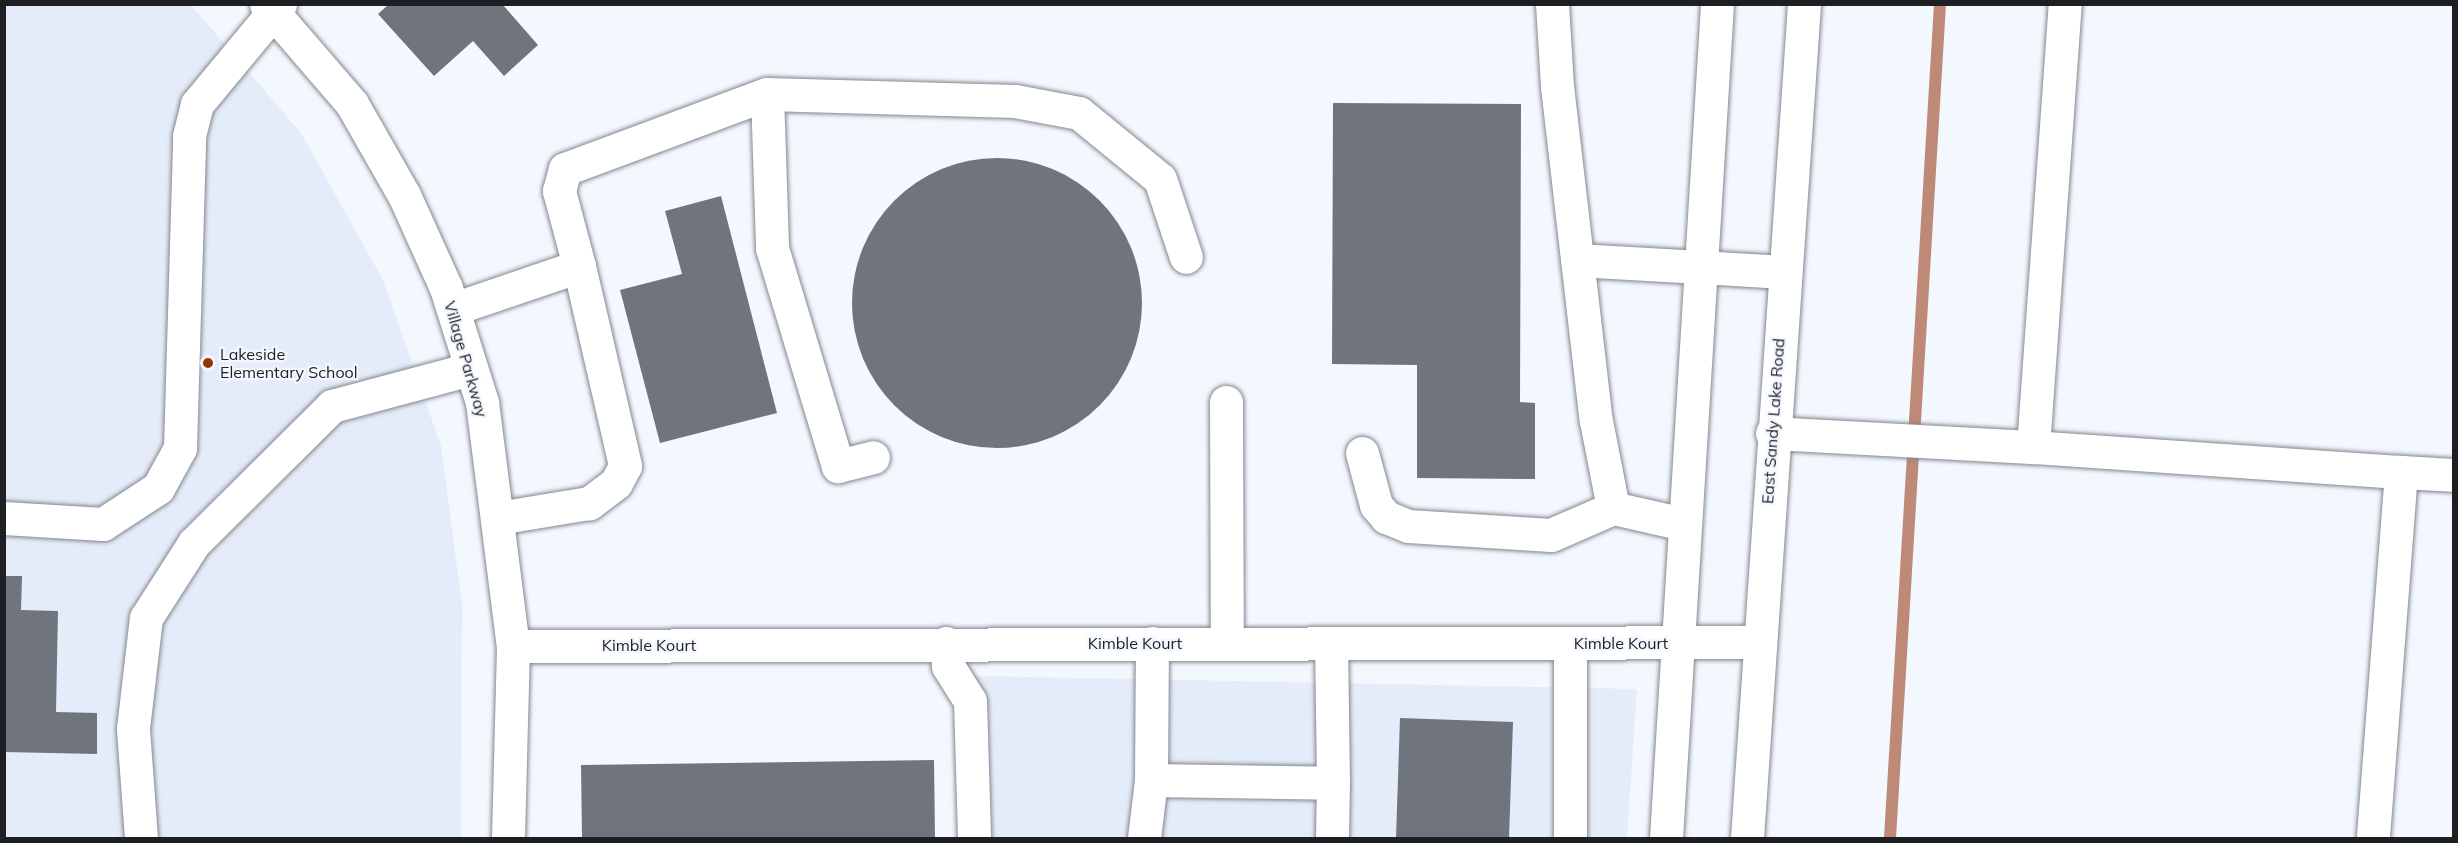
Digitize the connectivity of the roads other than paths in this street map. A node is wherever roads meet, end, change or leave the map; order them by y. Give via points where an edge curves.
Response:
1 (1552, 4) edge
2 (1717, 4) edge
3 (1804, 4) edge
4 (2065, 4) edge
5 (273, 7) edge
6 (767, 94) junction
7 (1186, 257) dead end
8 (1577, 260) junction
9 (579, 266) junction
10 (1700, 267) junction
11 (1784, 272) junction
12 (453, 309) junction
13 (470, 369) junction
14 (1226, 402) dead end
15 (1772, 433) junction
16 (2033, 447) junction
17 (1362, 453) dead end
18 (873, 457) dead end
19 (2401, 472) junction
20 (2454, 475) edge
21 (1613, 508) junction
22 (4, 518) edge
23 (497, 518) junction
24 (1684, 524) junction
25 (1757, 642) junction
26 (945, 643) junction
27 (1152, 643) junction
28 (1227, 643) junction
29 (1331, 643) junction
30 (1570, 643) junction
31 (1676, 643) junction
32 (513, 646) junction
33 (1151, 780) junction
34 (1333, 783) junction
35 (141, 838) edge
36 (508, 838) edge
37 (974, 838) edge
38 (1144, 838) edge
39 (1332, 838) edge
40 (1570, 838) edge
41 (1666, 838) edge
42 (1747, 838) edge
43 (2373, 838) edge

1 - 8 street
2 - 10 street
3 - 11 street, East Sandy Lake Road
4 - 16 street
5 - 12 street, Village Parkway via 352,104 404,195
5 - 22 street via 197,104 189,136 180,448 158,488 102,524
6 - 7 street via 1016,101 1079,113 1160,179
6 - 9 street via 566,169 559,191
6 - 18 street via 772,248 838,466
8 - 10 street
8 - 21 street via 1596,421
9 - 12 street
9 - 23 street via 625,466 616,483 589,503
10 - 11 street
10 - 24 street
11 - 15 street, East Sandy Lake Road
12 - 13 street, Village Parkway
13 - 23 street, Village Parkway via 482,402
13 - 35 street via 332,406 190,548 146,618 133,728
14 - 28 street
15 - 16 street
15 - 25 street, East Sandy Lake Road
16 - 19 street
17 - 21 street via 1376,506 1386,517 1408,526 1551,535
19 - 20 street
19 - 43 street
21 - 24 street
23 - 32 street, Village Parkway
24 - 31 street
25 - 31 street, Kimble Kourt
25 - 42 street, East Sandy Lake Road
26 - 27 street, Kimble Kourt
26 - 32 street, Kimble Kourt
26 - 37 street via 948,666 970,701
27 - 28 street, Kimble Kourt
27 - 33 street
28 - 29 street, Kimble Kourt
29 - 30 street, Kimble Kourt
29 - 34 street
30 - 31 street, Kimble Kourt
30 - 40 street
31 - 41 street
32 - 36 street, Village Parkway
33 - 34 street
33 - 38 street
34 - 39 street

